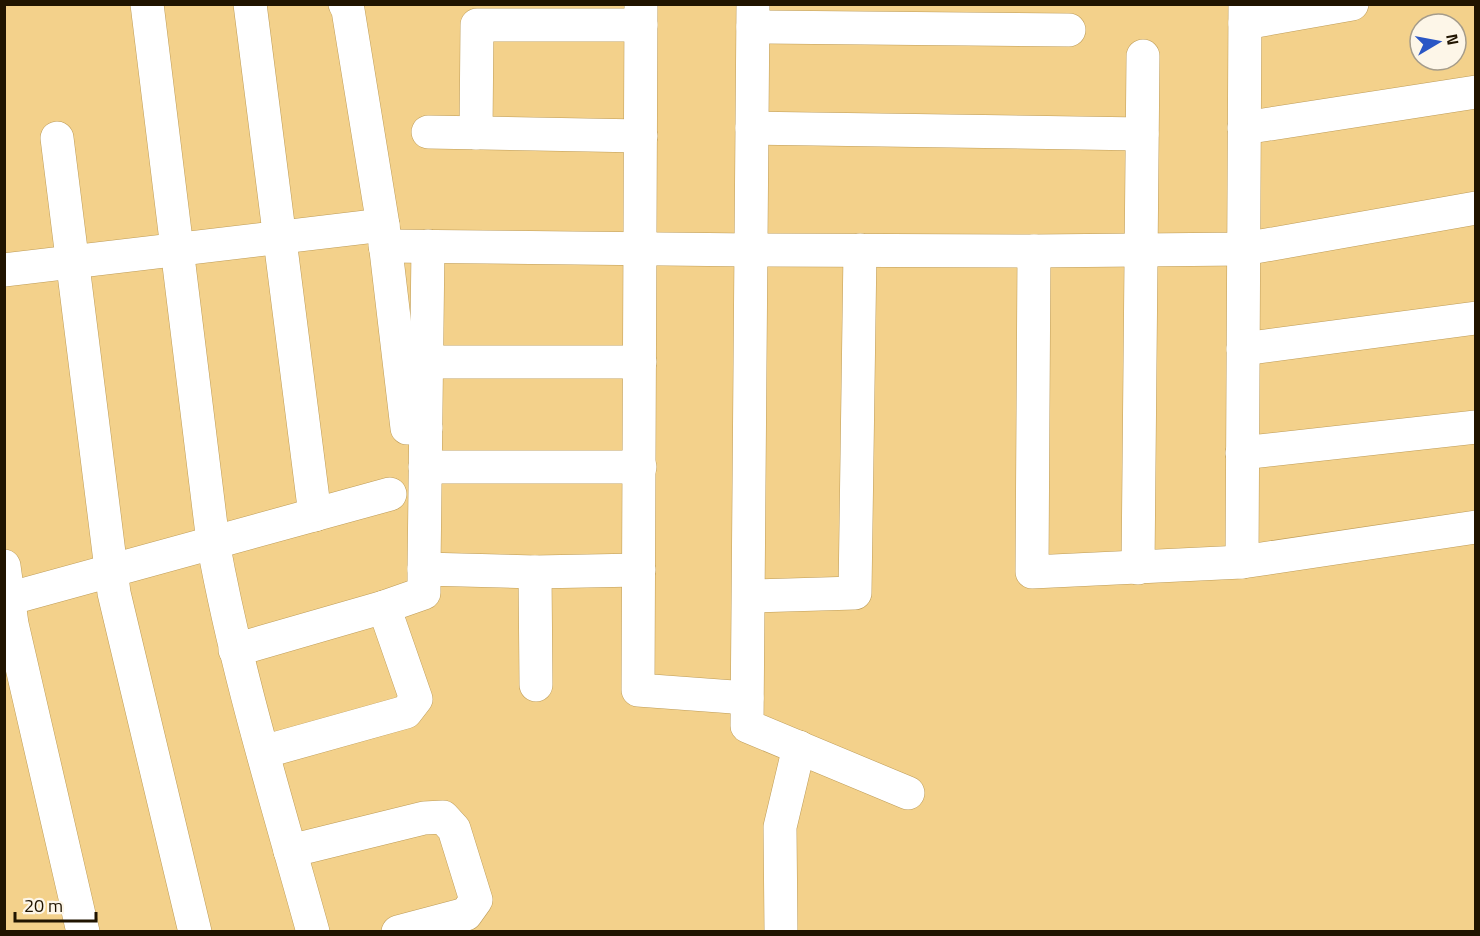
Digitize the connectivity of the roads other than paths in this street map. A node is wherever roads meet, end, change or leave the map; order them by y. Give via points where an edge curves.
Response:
1 (147, 4) edge
2 (250, 4) edge
3 (345, 4) edge
4 (1352, 4) edge
5 (1245, 14) edge
6 (641, 15) edge
7 (753, 16) edge
8 (1069, 30) dead end
9 (1143, 56) dead end
10 (1476, 92) edge
11 (752, 128) junction
12 (1244, 128) junction
13 (428, 132) dead end
14 (476, 133) junction
15 (1142, 134) junction
16 (641, 136) junction
17 (57, 138) dead end
18 (1476, 208) edge
19 (384, 235) junction
20 (280, 237) junction
21 (428, 246) junction
22 (640, 249) junction
23 (1244, 249) junction
24 (178, 250) junction
25 (752, 250) junction
26 (860, 250) junction
27 (1034, 251) junction
28 (1141, 251) junction
29 (72, 262) junction
30 (4, 270) edge
31 (1476, 318) edge
32 (1243, 349) junction
33 (427, 362) junction
34 (640, 362) junction
35 (1476, 427) edge
36 (426, 428) junction
37 (1242, 453) junction
38 (425, 467) junction
39 (640, 467) junction
40 (390, 494) dead end
41 (315, 515) junction
42 (1476, 527) edge
43 (213, 542) junction
44 (1242, 562) junction
45 (4, 566) edge
46 (1138, 568) junction
47 (424, 569) junction
48 (639, 570) junction
49 (112, 571) junction
50 (535, 572) junction
51 (749, 596) junction
52 (7, 599) edge
53 (384, 607) junction
54 (235, 650) junction
55 (536, 685) dead end
56 (747, 698) junction
57 (799, 747) junction
58 (263, 752) junction
59 (908, 793) dead end
60 (290, 851) junction
61 (83, 932) edge
62 (195, 932) edge
63 (313, 932) edge
64 (398, 932) edge
65 (781, 932) edge

1 - 24 street
2 - 20 street
3 - 19 street
4 - 5 street
5 - 12 street
6 - 14 street via 477,25
6 - 16 street
7 - 8 street
7 - 11 street
9 - 15 street
10 - 12 street
11 - 15 street
11 - 25 street
12 - 23 street
13 - 14 street
14 - 16 street
15 - 28 street
16 - 22 street
17 - 29 street
18 - 23 street
19 - 20 street
19 - 21 street
19 - 36 street via 407,428
20 - 24 street
20 - 41 street
21 - 22 street
21 - 33 street
22 - 25 street
22 - 34 street
23 - 28 street
23 - 32 street
24 - 29 street
24 - 43 street
25 - 26 street
25 - 51 street
26 - 27 street
26 - 51 street via 855,593
27 - 28 street
27 - 46 street via 1032,572
28 - 46 street
29 - 30 street
29 - 49 street
31 - 32 street
32 - 37 street
33 - 34 street
33 - 36 street
34 - 39 street
35 - 37 street
36 - 38 street
37 - 44 street
38 - 39 street
38 - 47 street
39 - 48 street
40 - 41 street
41 - 43 street
42 - 44 street
43 - 49 street
43 - 54 street
44 - 46 street
45 - 52 street
47 - 50 street
47 - 53 street via 423,592
48 - 50 street
48 - 56 street via 638,690
49 - 52 street
49 - 62 street
50 - 55 street
51 - 56 street
52 - 61 street
53 - 54 street
53 - 58 street via 416,699 406,712
54 - 58 street
56 - 57 street via 747,726
57 - 59 street
57 - 65 street via 780,827
58 - 60 street
60 - 63 street
60 - 64 street via 424,818 443,817 454,830 476,900 466,914

